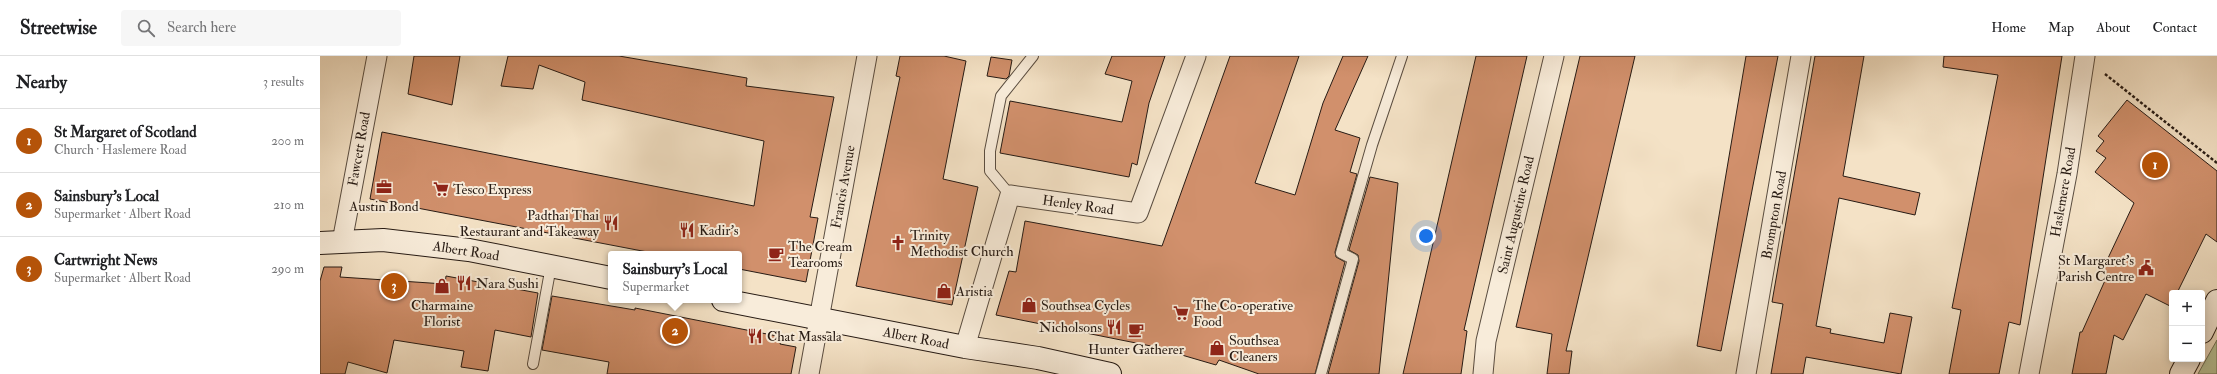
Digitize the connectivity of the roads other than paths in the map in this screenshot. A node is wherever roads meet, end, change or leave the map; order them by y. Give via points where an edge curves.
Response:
1 (377, 56) edge
2 (867, 56) edge
3 (1033, 56) edge
4 (1196, 56) edge
5 (1402, 56) edge
6 (1554, 56) edge
7 (1801, 56) edge
8 (2085, 58) edge
9 (1010, 195) junction
10 (342, 242) junction
11 (320, 243) edge
12 (551, 266) junction
13 (608, 277) edge
14 (2217, 301) edge
15 (738, 303) edge
16 (818, 319) junction
17 (2205, 326) edge
18 (965, 347) junction
19 (2187, 362) edge
20 (532, 364) dead end
21 (809, 374) edge
22 (1110, 374) edge
23 (1321, 374) edge
24 (1483, 374) edge
25 (1746, 374) edge
26 (2029, 374) edge
27 (2181, 374) edge

1 - 10 street, Fawcett Road
2 - 16 street, Francis Avenue
3 - 9 lane via 1000,96 990,151 990,171
4 - 9 street, Henley Road via 1138,213
5 - 23 lane via 1372,145 1341,253 1353,259
6 - 24 street, Saint Augustine Road via 1486,341
7 - 25 street, Brompton Road
8 - 26 street, Haslemere Road via 2067,174
9 - 18 street
10 - 11 main road, Albert Road
10 - 12 main road, Albert Road via 383,240 469,250
12 - 13 main road, Albert Road
12 - 20 lane
14 - 17 main road
15 - 16 main road, Albert Road
16 - 18 main road, Albert Road
16 - 21 street, Francis Avenue
18 - 22 main road, Albert Road via 1038,358
19 - 27 main road

